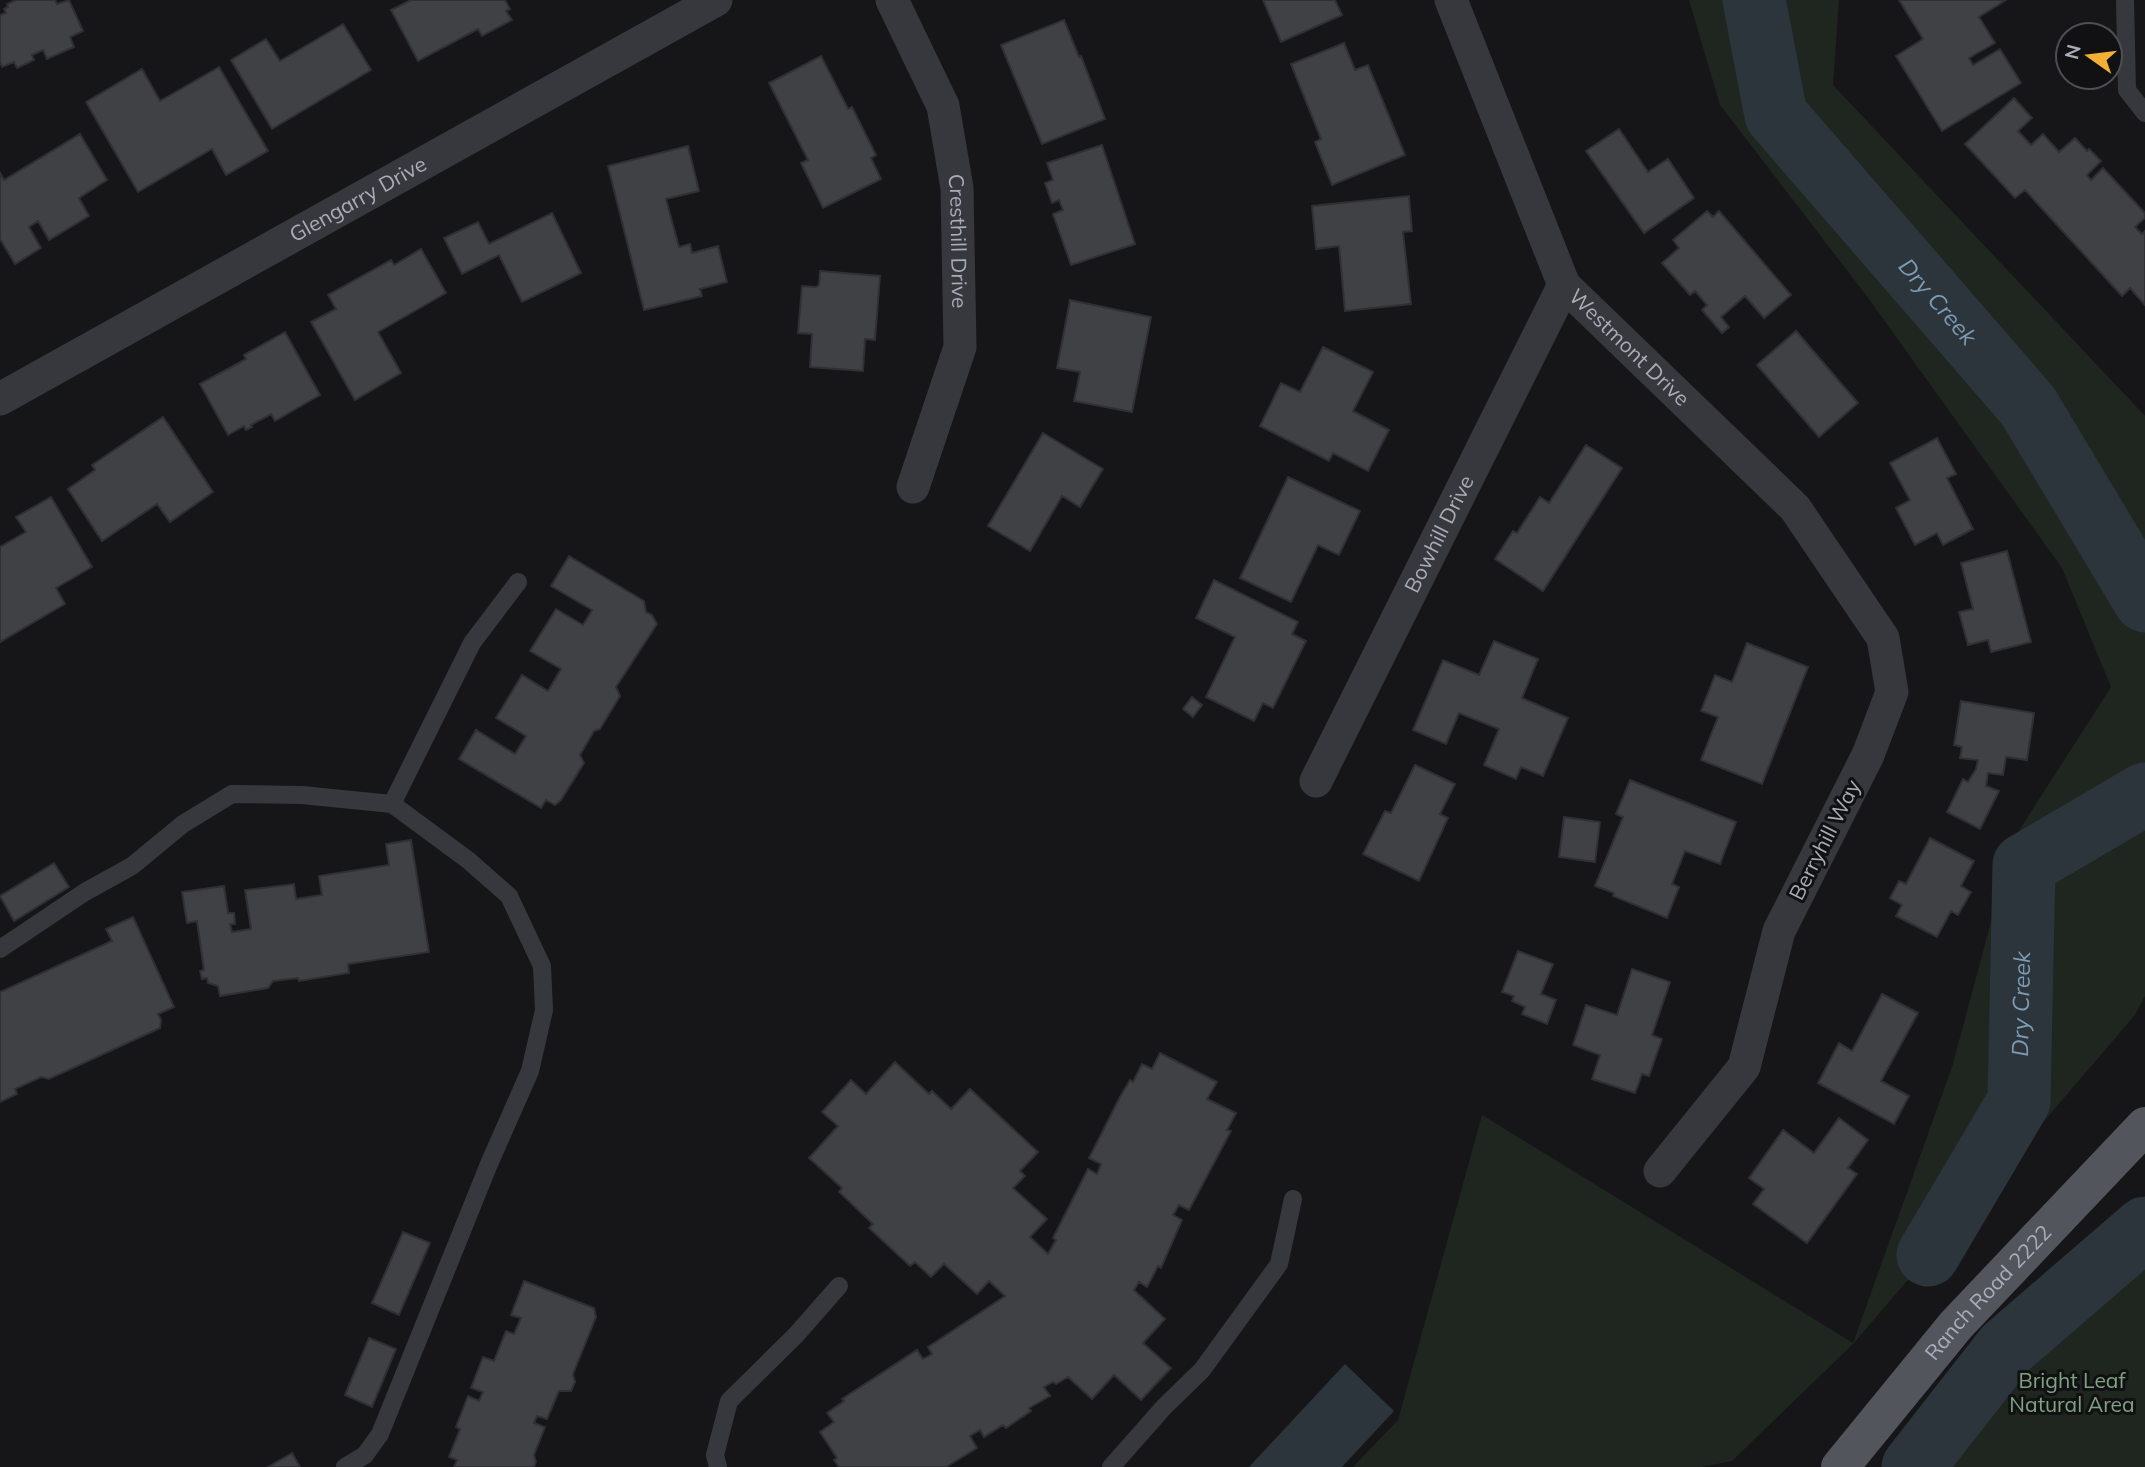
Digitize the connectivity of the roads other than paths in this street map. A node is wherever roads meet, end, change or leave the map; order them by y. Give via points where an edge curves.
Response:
1 (716, 0) edge
2 (892, 0) edge
3 (1451, 0) edge
4 (2125, 0) edge
5 (2145, 113) edge
6 (1564, 285) junction
7 (0, 399) edge
8 (913, 487) dead end
9 (1794, 508) joint
10 (517, 582) dead end
11 (1316, 781) dead end
12 (392, 804) junction
13 (0, 949) edge
14 (2145, 1126) edge
15 (1660, 1171) dead end
16 (1293, 1199) dead end
17 (839, 1286) dead end
18 (345, 1467) edge
19 (718, 1467) edge
20 (1111, 1467) edge
21 (1840, 1467) edge

1 - 7 street, Glengarry Drive
2 - 8 street, Cresthill Drive via 943,106 957,188 960,347
3 - 6 street, Westmont Drive
4 - 5 lane via 2127,90
6 - 9 street, Westmont Drive
6 - 11 street, Bowhill Drive
9 - 15 street, Berryhill Way via 1883,638 1892,692 1868,755 1779,931 1744,1067
10 - 12 lane via 472,643
12 - 13 lane via 232,794 183,824 132,866
12 - 18 lane via 509,896 542,966 544,1010 530,1071 380,1434 365,1455
14 - 21 main road, Ranch Road 2222 via 1956,1325
16 - 20 lane via 1279,1264 1202,1370
17 - 19 lane via 729,1401 715,1455

